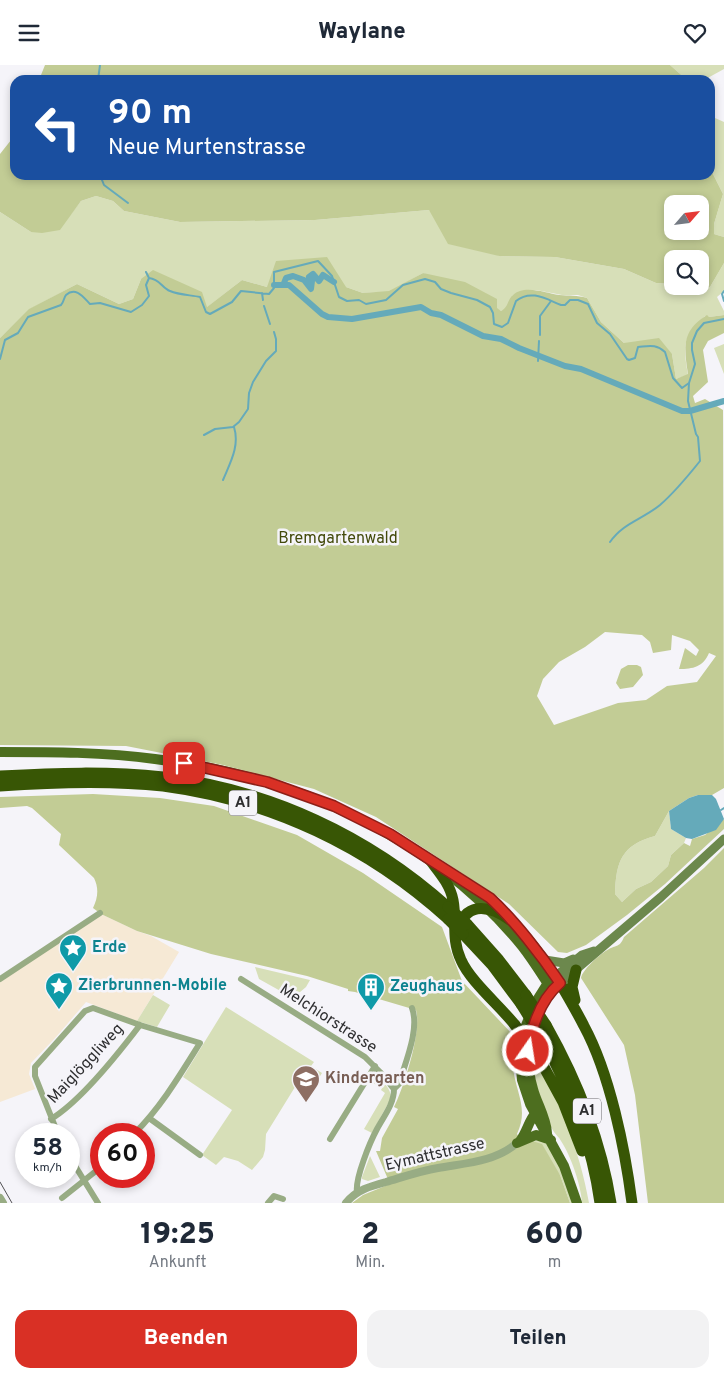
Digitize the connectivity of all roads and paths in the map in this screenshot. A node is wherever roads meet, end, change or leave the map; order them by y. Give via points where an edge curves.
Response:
1 (0, 752) edge
2 (0, 776) edge
3 (0, 786) edge
4 (724, 839) edge
5 (430, 860) junction
6 (445, 871) junction
7 (486, 908) junction
8 (100, 913) dead end
9 (510, 920) junction
10 (465, 929) junction
11 (598, 949) junction
12 (458, 952) junction
13 (582, 955) junction
14 (545, 960) junction
15 (576, 970) junction
16 (0, 979) edge
17 (241, 979) dead end
18 (554, 983) junction
19 (524, 1000) junction
20 (412, 1008) dead end
21 (140, 1025) junction
22 (584, 1025) junction
23 (375, 1066) junction
24 (394, 1089) junction
25 (538, 1112) junction
26 (149, 1118) junction
27 (51, 1119) junction
28 (53, 1123) edge
29 (144, 1123) edge
30 (549, 1136) junction
31 (330, 1139) dead end
32 (517, 1143) junction
33 (200, 1155) dead end
34 (80, 1175) edge
35 (90, 1176) edge
36 (84, 1181) junction
37 (358, 1192) junction
38 (0, 1198) edge
39 (62, 1198) dead end
40 (283, 1199) dead end
41 (3, 1203) edge
42 (98, 1203) edge
43 (268, 1203) edge
44 (346, 1203) edge
45 (578, 1203) edge
46 (596, 1203) edge
47 (600, 1203) edge
48 (611, 1203) edge
49 (632, 1203) edge

1 - 5 main road via 122,755 241,775 290,789 344,810
2 - 10 highway, A1, bridge via 140,775 240,792 299,812 354,839 408,873 448,907
3 - 10 highway, A1, bridge via 85,782 147,785 251,805 302,824 356,851
4 - 11 main road
5 - 6 main road
5 - 12 highway via 453,899
6 - 7 main road
6 - 9 main road via 490,898
7 - 9 highway via 498,911
7 - 12 highway via 471,911 462,921
7 - 18 main road
8 - 16 street
9 - 14 main road
10 - 19 highway, A1 via 494,954
11 - 13 main road
11 - 15 main road
12 - 46 highway, bridge via 468,971 539,1058 556,1087 575,1130
13 - 14 main road via 566,963
13 - 18 main road
14 - 18 main road
15 - 18 main road
15 - 22 highway via 573,995
17 - 23 street, Melchiorstrasse
18 - 22 highway
18 - 25 main road via 537,1015 528,1051
19 - 47 highway, A1, bridge via 559,1070 582,1127 594,1166
19 - 48 highway, A1, bridge via 546,1025 568,1066 602,1159
20 - 24 street, Eymattstrasse via 414,1033 400,1084
21 - 26 street via 200,1043
21 - 27 street, Maiglöggliweg via 91,1083
21 - 27 street via 89,1009 35,1067 35,1076
22 - 49 highway via 608,1089
23 - 24 street, Melchiorstrasse
23 - 31 street
24 - 37 street, Eymattstrasse via 393,1101 376,1131 357,1180
25 - 30 main road
25 - 32 main road via 532,1116 527,1131
26 - 29 street
26 - 33 street
27 - 28 street
30 - 32 main road via 536,1135
30 - 45 main road
32 - 37 street, Eymattstrasse via 491,1157 415,1173
34 - 36 street
35 - 36 street
36 - 39 street
36 - 42 street
37 - 44 street, Eymattstrasse
38 - 41 street
40 - 43 street via 274,1196

